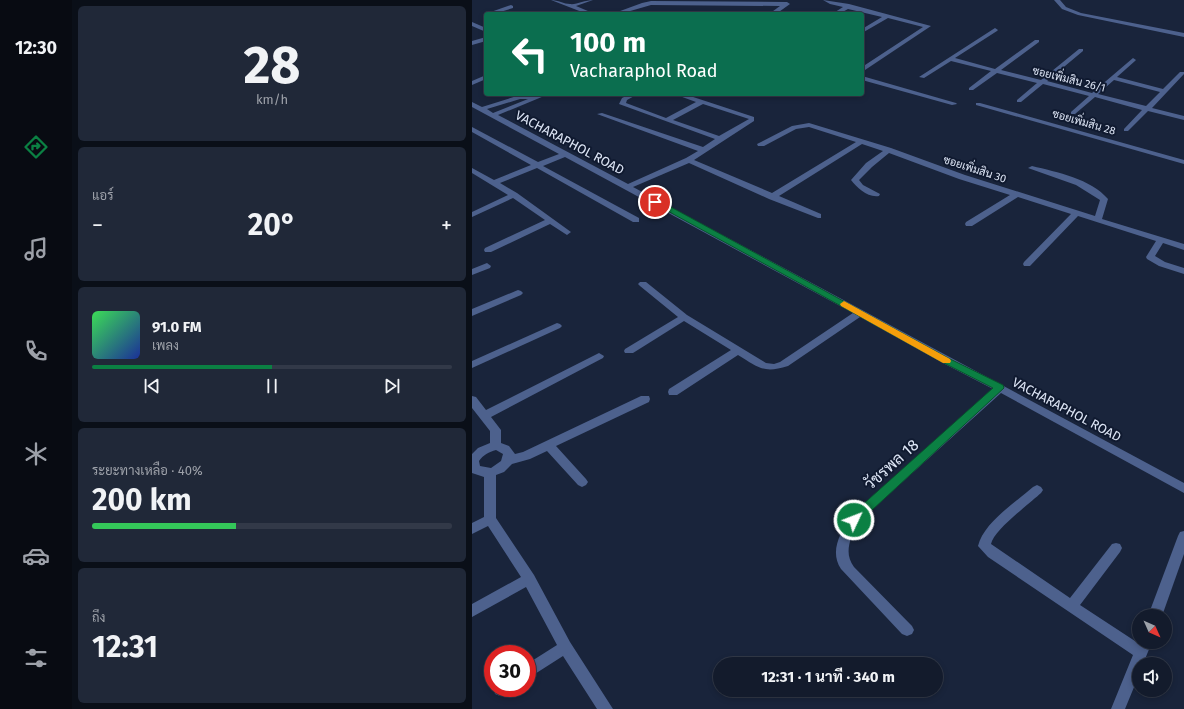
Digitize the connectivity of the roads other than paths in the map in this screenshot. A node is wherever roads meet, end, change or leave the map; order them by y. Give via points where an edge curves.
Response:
1 (554, 0) edge
2 (590, 0) edge
3 (826, 0) edge
4 (1057, 0) edge
5 (788, 2) edge
6 (572, 6) junction
7 (848, 6) junction
8 (511, 7) dead end
9 (494, 12) edge
10 (587, 12) edge
11 (621, 12) edge
12 (775, 12) edge
13 (838, 12) edge
14 (484, 15) edge
15 (887, 16) junction
16 (479, 17) dead end
17 (472, 24) edge
18 (484, 29) edge
19 (864, 30) edge
20 (994, 30) dead end
21 (1184, 35) edge
22 (484, 40) edge
23 (1037, 40) dead end
24 (472, 43) edge
25 (1081, 50) dead end
26 (950, 59) junction
27 (1133, 60) dead end
28 (864, 69) edge
29 (995, 70) junction
30 (1182, 73) dead end
31 (484, 76) edge
32 (484, 77) edge
33 (922, 77) dead end
34 (472, 78) edge
35 (1113, 78) junction
36 (864, 79) edge
37 (1041, 82) junction
38 (472, 84) edge
39 (971, 89) dead end
40 (1165, 91) junction
41 (1094, 95) junction
42 (539, 96) edge
43 (630, 96) edge
44 (683, 96) edge
45 (536, 97) junction
46 (1019, 101) dead end
47 (702, 102) junction
48 (472, 104) edge
49 (954, 104) dead end
50 (978, 104) dead end
51 (1148, 108) junction
52 (482, 109) junction
53 (1073, 113) dead end
54 (600, 114) dead end
55 (493, 115) junction
56 (1184, 118) edge
57 (667, 120) junction
58 (472, 129) edge
59 (1126, 130) dead end
60 (720, 139) junction
61 (861, 142) junction
62 (761, 144) dead end
63 (703, 150) junction
64 (888, 150) junction
65 (565, 154) junction
66 (689, 160) junction
67 (1184, 162) edge
68 (537, 165) junction
69 (1032, 168) dead end
70 (474, 174) edge
71 (494, 183) junction
72 (628, 187) junction
73 (876, 194) dead end
74 (1017, 194) junction
75 (514, 195) junction
76 (772, 197) junction
77 (1076, 213) junction
78 (472, 215) edge
79 (818, 216) dead end
80 (1098, 219) junction
81 (636, 220) dead end
82 (550, 221) junction
83 (969, 224) dead end
84 (568, 232) dead end
85 (1161, 239) junction
86 (1184, 247) edge
87 (488, 250) dead end
88 (1027, 264) dead end
89 (487, 266) dead end
90 (1184, 271) edge
91 (472, 272) edge
92 (643, 284) dead end
93 (518, 293) dead end
94 (860, 313) junction
95 (472, 314) edge
96 (684, 317) junction
97 (557, 326) dead end
98 (737, 350) junction
99 (629, 351) dead end
100 (599, 356) dead end
101 (472, 365) edge
102 (1000, 388) junction
103 (673, 392) dead end
104 (644, 399) dead end
105 (473, 402) edge
106 (484, 416) junction
107 (548, 445) junction
108 (496, 446) junction
109 (509, 460) junction
110 (472, 461) edge
111 (490, 472) junction
112 (582, 482) dead end
113 (1184, 488) edge
114 (1037, 490) dead end
115 (490, 519) junction
116 (472, 529) edge
117 (1184, 536) edge
118 (1116, 548) dead end
119 (530, 579) junction
120 (1071, 607) junction
121 (1158, 609) edge
122 (472, 611) edge
123 (907, 630) dead end
124 (1132, 642) edge
125 (564, 647) junction
126 (1143, 649) edge
127 (536, 666) edge
128 (606, 709) edge
129 (1118, 709) edge

1 - 6 street
2 - 6 street
3 - 7 street
4 - 21 street via 1060,6 1080,14
5 - 11 street via 652,3
5 - 12 street
6 - 10 street
7 - 13 street
7 - 15 street
8 - 9 street
14 - 16 street
15 - 19 street
15 - 28 street via 928,26
17 - 18 street
20 - 26 street
22 - 24 street
23 - 29 street
25 - 37 street
26 - 29 street, ซอยเพิ่มสิน 26/1
26 - 33 street
27 - 35 street
29 - 37 street, ซอยเพิ่มสิน 26/1
29 - 39 street
30 - 40 street
31 - 34 street
32 - 38 street
35 - 40 street
35 - 41 street
36 - 49 street
37 - 41 street, ซอยเพิ่มสิน 26/1
37 - 46 street
40 - 51 street
41 - 51 street, ซอยเพิ่มสิน 26/1
41 - 53 street
42 - 45 street
43 - 57 street via 624,99 622,104
44 - 47 street
45 - 52 street via 520,97
45 - 55 street
47 - 57 street
47 - 60 street via 752,118 750,122
48 - 52 street, VACHARAPHOL ROAD
50 - 67 street, ซอยเพิ่มสิน 28
51 - 56 street, ซอยเพิ่มสิน 26/1
51 - 59 street
52 - 55 street, VACHARAPHOL ROAD
54 - 63 street
55 - 65 street, VACHARAPHOL ROAD
57 - 60 street
58 - 68 street
60 - 63 street
61 - 62 street, ซอยเพิ่มสิน 30 via 809,125 794,127
61 - 64 street, ซอยเพิ่มสิน 30
61 - 76 street
63 - 66 street
64 - 73 street via 855,180 860,187
64 - 74 street, ซอยเพิ่มสิน 30
65 - 68 street
65 - 72 street, VACHARAPHOL ROAD
66 - 72 street
66 - 76 street
68 - 71 street
68 - 81 street
69 - 80 street via 1078,182 1094,190 1104,199
70 - 71 street
71 - 75 street
72 - 94 street, VACHARAPHOL ROAD
74 - 77 street, ซอยเพิ่มสิน 30
74 - 83 street
75 - 78 street
75 - 82 street
76 - 79 street
77 - 80 street, ซอยเพิ่มสิน 30
77 - 88 street
80 - 85 street, ซอยเพิ่มสิน 30
82 - 84 street
82 - 87 street
85 - 86 street, ซอยเพิ่มสิน 30
85 - 90 street via 1150,257
89 - 91 street
92 - 96 street
93 - 95 street
94 - 98 street via 784,364 764,366
94 - 102 street, VACHARAPHOL ROAD
96 - 98 street
96 - 99 street
97 - 101 street
98 - 103 street
100 - 106 street
102 - 113 street, VACHARAPHOL ROAD
102 - 123 street, วัชรพล 18 via 854,520 848,530 842,547 842,560 849,571
104 - 107 street
105 - 106 street
106 - 108 street via 495,430
107 - 109 street via 526,456
107 - 112 street
108 - 109 street via 506,448
108 - 110 street via 479,453
109 - 111 street via 501,468
110 - 111 street via 475,469 484,473
111 - 115 street
114 - 120 street via 996,526 986,538 984,546
115 - 116 street
115 - 119 street
117 - 121 street
118 - 120 street
119 - 122 street
119 - 125 street
120 - 124 street
125 - 127 street
125 - 128 street
126 - 129 street

